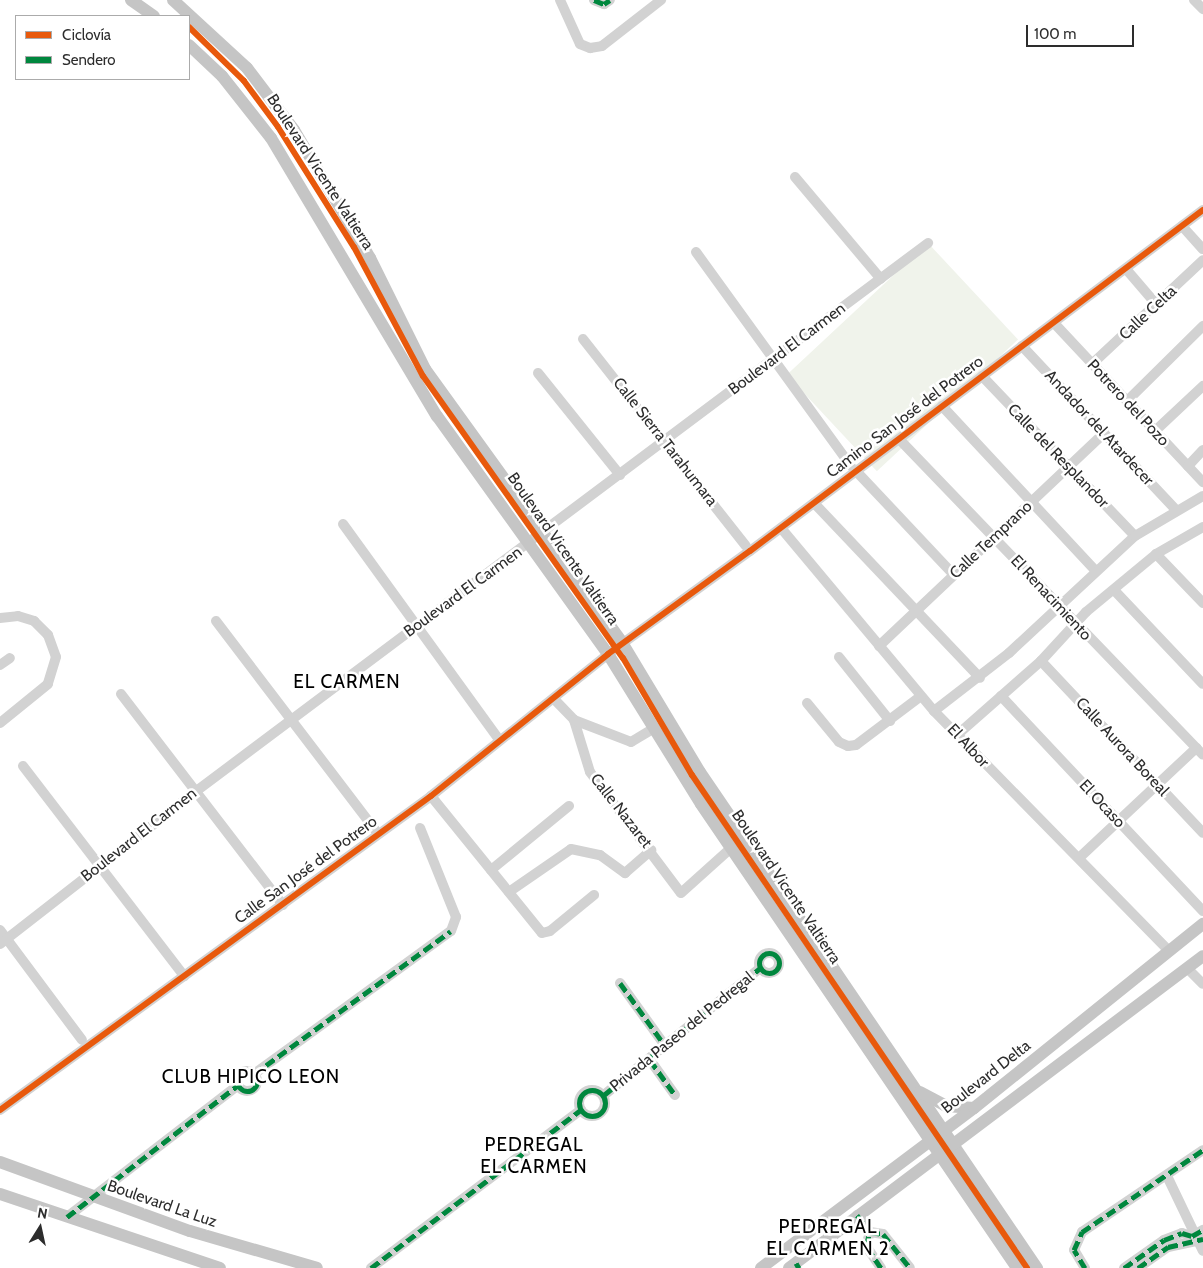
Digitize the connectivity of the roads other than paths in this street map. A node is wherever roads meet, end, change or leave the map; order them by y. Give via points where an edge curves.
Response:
1 (131, 0) edge
2 (173, 0) edge
3 (560, 0) edge
4 (594, 0) edge
5 (610, 0) edge
6 (661, 0) edge
7 (1194, 0) edge
8 (1203, 10) edge
9 (153, 15) edge
10 (189, 15) edge
11 (190, 16) edge
12 (190, 45) edge
13 (795, 177) dead end
14 (1203, 210) edge
15 (1182, 226) junction
16 (928, 243) dead end
17 (1203, 249) edge
18 (696, 252) dead end
19 (1203, 260) edge
20 (1126, 269) junction
21 (881, 279) junction
22 (1157, 305) junction
23 (1054, 323) junction
24 (1203, 326) edge
25 (583, 339) dead end
26 (1022, 346) junction
27 (773, 358) junction
28 (1092, 364) junction
29 (538, 373) dead end
30 (982, 376) junction
31 (1203, 386) edge
32 (1126, 401) junction
33 (942, 406) junction
34 (1155, 431) junction
35 (1104, 433) junction
36 (900, 439) junction
37 (664, 442) junction
38 (1203, 450) edge
39 (1188, 466) junction
40 (1068, 467) junction
41 (854, 469) junction
42 (620, 475) junction
43 (1203, 482) edge
44 (1203, 496) edge
45 (1031, 502) junction
46 (814, 503) junction
47 (1175, 509) junction
48 (343, 524) dead end
49 (781, 528) junction
50 (1201, 530) edge
51 (542, 535) junction
52 (1134, 536) junction
53 (994, 537) junction
54 (529, 545) junction
55 (746, 546) dead end
56 (1156, 554) junction
57 (1095, 570) junction
58 (954, 574) junction
59 (1114, 590) junction
60 (1203, 603) edge
61 (1060, 607) junction
62 (916, 610) junction
63 (0, 618) edge
64 (216, 621) dead end
65 (1073, 622) junction
66 (416, 625) junction
67 (623, 644) junction
68 (879, 646) junction
69 (608, 654) junction
70 (839, 657) dead end
71 (10, 658) dead end
72 (1041, 661) junction
73 (0, 665) edge
74 (980, 678) junction
75 (1203, 684) edge
76 (121, 694) dead end
77 (922, 696) junction
78 (1001, 696) junction
79 (555, 700) junction
80 (807, 703) dead end
81 (934, 711) junction
82 (574, 720) junction
83 (292, 721) junction
84 (890, 721) junction
85 (0, 723) edge
86 (653, 730) junction
87 (957, 735) junction
88 (498, 738) dead end
89 (1199, 752) edge
90 (23, 766) dead end
91 (1157, 784) junction
92 (195, 792) junction
93 (431, 796) junction
94 (569, 806) dead end
95 (1118, 821) junction
96 (420, 828) dead end
97 (375, 830) dead end
98 (1203, 833) edge
99 (731, 848) junction
100 (651, 850) junction
101 (1079, 858) junction
102 (100, 867) junction
103 (491, 870) junction
104 (509, 892) junction
105 (594, 895) dead end
106 (283, 905) junction
107 (1203, 911) edge
108 (1203, 924) edge
109 (0, 930) edge
110 (3, 941) edge
111 (1169, 951) junction
112 (1203, 956) edge
113 (760, 968) dead end
114 (1188, 969) junction
115 (184, 976) junction
116 (620, 983) dead end
117 (1129, 984) junction
118 (1203, 984) edge
119 (1146, 1001) junction
120 (1079, 1024) junction
121 (82, 1040) dead end
122 (1086, 1046) junction
123 (666, 1047) junction
124 (650, 1060) junction
125 (918, 1091) junction
126 (604, 1095) junction
127 (675, 1095) dead end
128 (974, 1108) junction
129 (0, 1110) edge
130 (581, 1110) junction
131 (942, 1131) junction
132 (973, 1132) junction
133 (931, 1140) junction
134 (953, 1147) junction
135 (1203, 1150) edge
136 (941, 1155) junction
137 (0, 1162) edge
138 (968, 1168) junction
139 (883, 1175) junction
140 (1167, 1176) junction
141 (892, 1188) junction
142 (0, 1194) edge
143 (90, 1196) junction
144 (857, 1215) junction
145 (67, 1217) junction
146 (1203, 1230) edge
147 (870, 1232) junction
148 (1197, 1239) edge
149 (796, 1240) junction
150 (1203, 1251) edge
151 (808, 1254) junction
152 (795, 1266) edge
153 (220, 1268) edge
154 (317, 1268) edge
155 (371, 1268) edge
156 (761, 1268) edge
157 (881, 1268) edge
158 (910, 1268) edge
159 (1017, 1268) edge
160 (1037, 1268) edge
161 (1085, 1268) edge
162 (1124, 1268) edge
163 (1138, 1268) edge

1 - 9 main road
2 - 10 main road, Boulevard Vicente Valtierra
3 - 6 street via 580,44 590,48 602,46
4 - 5 street via 604,4
7 - 8 street
11 - 51 main road, Boulevard Vicente Valtierra via 247,68 294,130 373,264 425,369
12 - 54 main road, Boulevard Vicente Valtierra via 222,76 272,138 410,373
13 - 21 street
14 - 15 street, Camino San José del Potrero
15 - 17 street
15 - 20 street, Camino San José del Potrero
16 - 21 street, Boulevard El Carmen
18 - 27 street
19 - 22 street, Calle Celta
20 - 22 street
20 - 23 street, Camino San José del Potrero
21 - 27 street, Boulevard El Carmen
22 - 28 street, Calle Celta
23 - 26 street, Camino San José del Potrero
23 - 28 street, Potrero del Pozo
24 - 32 street
25 - 37 street, Calle Sierra Tarahumara
26 - 30 street, Camino San José del Potrero
26 - 35 street, Andador del Atardecer
27 - 37 street, Boulevard El Carmen
27 - 41 street
28 - 32 street, Potrero del Pozo
29 - 42 street
30 - 33 street, Camino San José del Potrero
30 - 40 street, Calle del Resplandor
31 - 34 street
32 - 34 street, Potrero del Pozo
33 - 36 street, Camino San José del Potrero
33 - 45 street
34 - 39 street, Potrero del Pozo
35 - 40 street, Calle Temprano
35 - 47 street, Andador del Atardecer
36 - 41 street, Camino San José del Potrero
36 - 53 street, El Renacimiento
37 - 42 street, Boulevard El Carmen
37 - 55 street, Calle Sierra Tarahumara
38 - 39 street
39 - 43 street, Potrero del Pozo
40 - 45 street, Calle Temprano
40 - 52 street, Calle del Resplandor
41 - 46 street, Camino San José del Potrero
41 - 58 street
42 - 51 street, Boulevard El Carmen
44 - 47 street
45 - 53 street, Calle Temprano
45 - 57 street
46 - 49 street, Camino San José del Potrero
46 - 62 street
47 - 52 street
48 - 66 street
49 - 67 street, Camino San José del Potrero
49 - 68 street, El Albor
50 - 56 street
51 - 54 street, Boulevard El Carmen
51 - 67 main road, Boulevard Vicente Valtierra
52 - 57 street
53 - 58 street, Calle Temprano
53 - 61 street, El Renacimiento
54 - 66 street, Boulevard El Carmen
54 - 69 main road, Boulevard Vicente Valtierra
56 - 59 street
56 - 60 street
57 - 61 street
58 - 62 street, Calle Temprano
59 - 65 street
59 - 75 street
61 - 65 street, El Renacimiento
61 - 74 street
62 - 68 street, Calle Temprano
62 - 74 street
63 - 85 street via 18,616 34,621 48,635 56,657 48,684
64 - 83 street
65 - 72 street
65 - 89 street, El Renacimiento
66 - 83 street, Boulevard El Carmen
66 - 88 street
67 - 69 street, Calle San José del Potrero
67 - 125 main road, Boulevard Vicente Valtierra via 700,772
68 - 77 street, El Albor
69 - 79 street, Calle San José del Potrero
69 - 86 main road, Boulevard Vicente Valtierra
70 - 84 street
71 - 73 street
72 - 78 street
72 - 91 street, Calle Aurora Boreal
74 - 81 street
76 - 92 street
77 - 81 street, El Albor
77 - 84 street
78 - 87 street
78 - 95 street, El Ocaso
79 - 82 street, Calle Nazaret
79 - 93 street, Calle San José del Potrero
80 - 84 street via 840,742 848,746
81 - 87 street, El Albor
82 - 86 street via 631,742
82 - 100 street, Calle Nazaret via 590,772
83 - 92 street, Boulevard El Carmen
83 - 97 street
86 - 99 main road, Boulevard Vicente Valtierra
87 - 101 street, El Albor
89 - 91 street
90 - 102 street
91 - 95 street
91 - 98 street, Calle Aurora Boreal
92 - 102 street, Boulevard El Carmen
92 - 106 street
93 - 103 street
93 - 106 street, Calle San José del Potrero
94 - 103 street
95 - 101 street
95 - 107 street, El Ocaso
96 - 143 street via 456,917 451,932 254,1074 257,1083 250,1091 237,1086
99 - 100 street, Calle Nazaret via 681,893
99 - 133 main road, Boulevard Vicente Valtierra
100 - 104 street via 625,873 600,855 571,849
101 - 111 street, El Albor
102 - 110 street, Boulevard El Carmen
102 - 115 street
103 - 104 street
104 - 105 street via 545,934
106 - 115 street, Calle San José del Potrero
108 - 111 main road, Boulevard Delta
109 - 110 street
110 - 121 street
111 - 117 main road, Boulevard Delta
112 - 114 main road
113 - 123 street, Privada Paseo del Pedregal
114 - 118 street
114 - 119 main road
115 - 129 street, Calle San José del Potrero
116 - 123 street
117 - 119 main road via 1130,1000
117 - 120 main road, Boulevard Delta
119 - 122 main road
120 - 122 main road via 1092,1028
120 - 128 main road, Boulevard Delta
122 - 132 main road
123 - 124 street, Privada Paseo del Pedregal
124 - 126 street, Privada Paseo del Pedregal
124 - 127 street
125 - 128 main road via 946,1106
125 - 131 main road, Boulevard Vicente Valtierra
126 - 130 street via 602,1112 591,1116
126 - 130 street via 587,1090 579,1099
128 - 131 main road, Boulevard Delta
130 - 155 street
131 - 133 main road, Boulevard Delta
131 - 134 main road, Boulevard Vicente Valtierra
132 - 134 main road
132 - 138 main road
133 - 136 main road, Boulevard Vicente Valtierra
133 - 139 main road, Boulevard Delta
134 - 136 main road
134 - 138 main road, Boulevard Vicente Valtierra
135 - 140 street
136 - 141 main road
136 - 159 main road, Boulevard Vicente Valtierra
137 - 143 main road, Boulevard La Luz
138 - 160 main road, Boulevard Vicente Valtierra
139 - 141 main road
139 - 149 main road, Boulevard Delta
140 - 148 street
140 - 161 street via 1125,1199 1082,1232 1074,1250
141 - 144 main road
142 - 145 main road
143 - 145 street
143 - 154 main road, Boulevard La Luz via 213,1238
144 - 147 street
144 - 151 main road
145 - 153 main road
146 - 148 street
147 - 157 street via 866,1246
147 - 158 street via 883,1234
148 - 150 street
148 - 162 street via 1182,1234 1164,1240
148 - 163 street via 1168,1247
149 - 151 main road
149 - 156 main road, Boulevard Delta
151 - 152 main road

